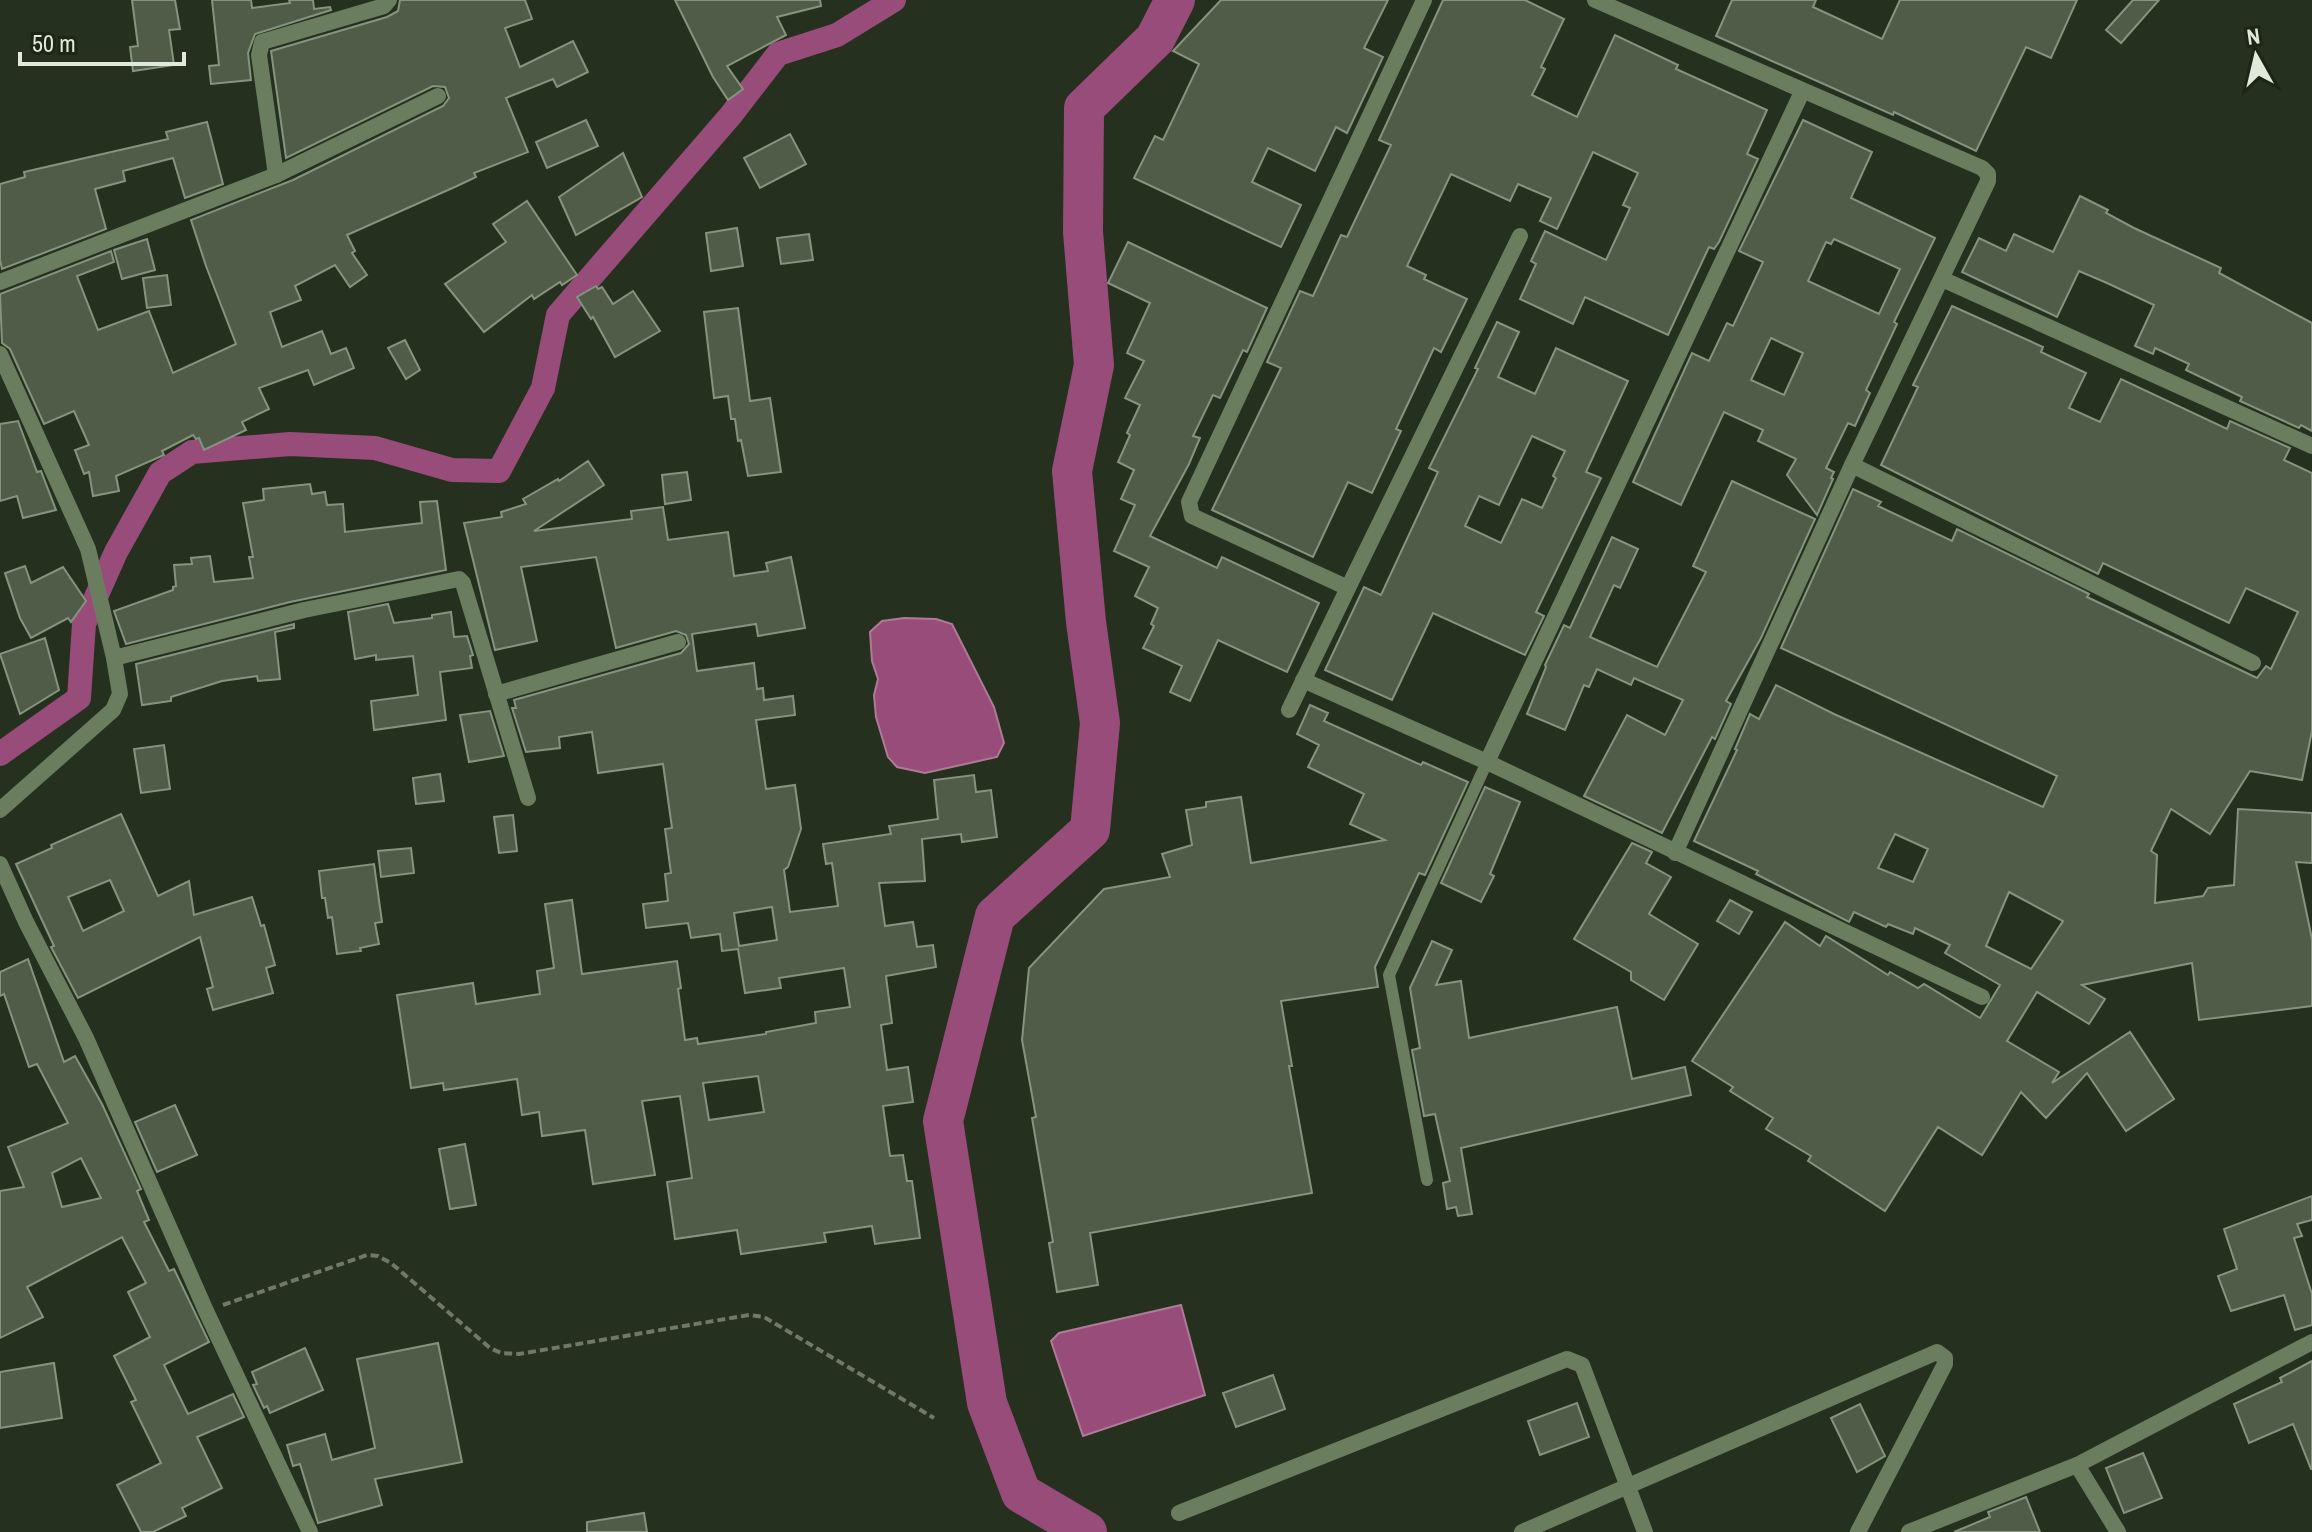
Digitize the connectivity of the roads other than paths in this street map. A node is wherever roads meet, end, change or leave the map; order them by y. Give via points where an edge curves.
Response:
1 (389, 0) edge
2 (1424, 0) edge
3 (1595, 0) edge
4 (1639, 0) edge
5 (1631, 16) junction
6 (1802, 92) junction
7 (438, 96) dead end
8 (276, 175) junction
9 (1520, 236) dead end
10 (1942, 279) junction
11 (0, 282) edge
12 (0, 354) edge
13 (2312, 446) edge
14 (1852, 465) junction
15 (1348, 588) junction
16 (678, 642) dead end
17 (114, 658) junction
18 (2253, 663) dead end
19 (1303, 680) junction
20 (496, 694) junction
21 (1289, 710) dead end
22 (1487, 762) junction
23 (528, 798) dead end
24 (0, 810) edge
25 (1675, 853) junction
26 (0, 864) edge
27 (1982, 997) dead end
28 (1427, 1180) dead end
29 (2312, 1342) edge
30 (2077, 1465) junction
31 (1627, 1486) junction
32 (1179, 1513) dead end
33 (310, 1532) edge
34 (1522, 1532) edge
35 (1645, 1532) edge
36 (1858, 1532) edge
37 (1909, 1532) edge
38 (2118, 1532) edge

1 - 8 street via 384,6 262,42
2 - 15 street via 1189,502 1192,516
3 - 5 street
4 - 5 street
5 - 6 street
6 - 10 street via 1988,174
6 - 22 street
7 - 8 street
8 - 11 street
9 - 15 street
10 - 13 street
10 - 14 street
12 - 17 street via 88,549
14 - 18 street
14 - 25 street
15 - 19 street
16 - 20 street
17 - 20 street via 304,610 459,579
17 - 24 street via 120,694 113,710
19 - 21 street
19 - 22 street
20 - 23 street
22 - 25 street
22 - 28 lane via 1389,975
25 - 27 street
26 - 33 street via 86,1038
29 - 30 street
30 - 37 street
30 - 38 street
31 - 32 street via 1582,1365 1567,1359
31 - 34 street
31 - 35 street
31 - 36 street via 1937,1352 1945,1364

